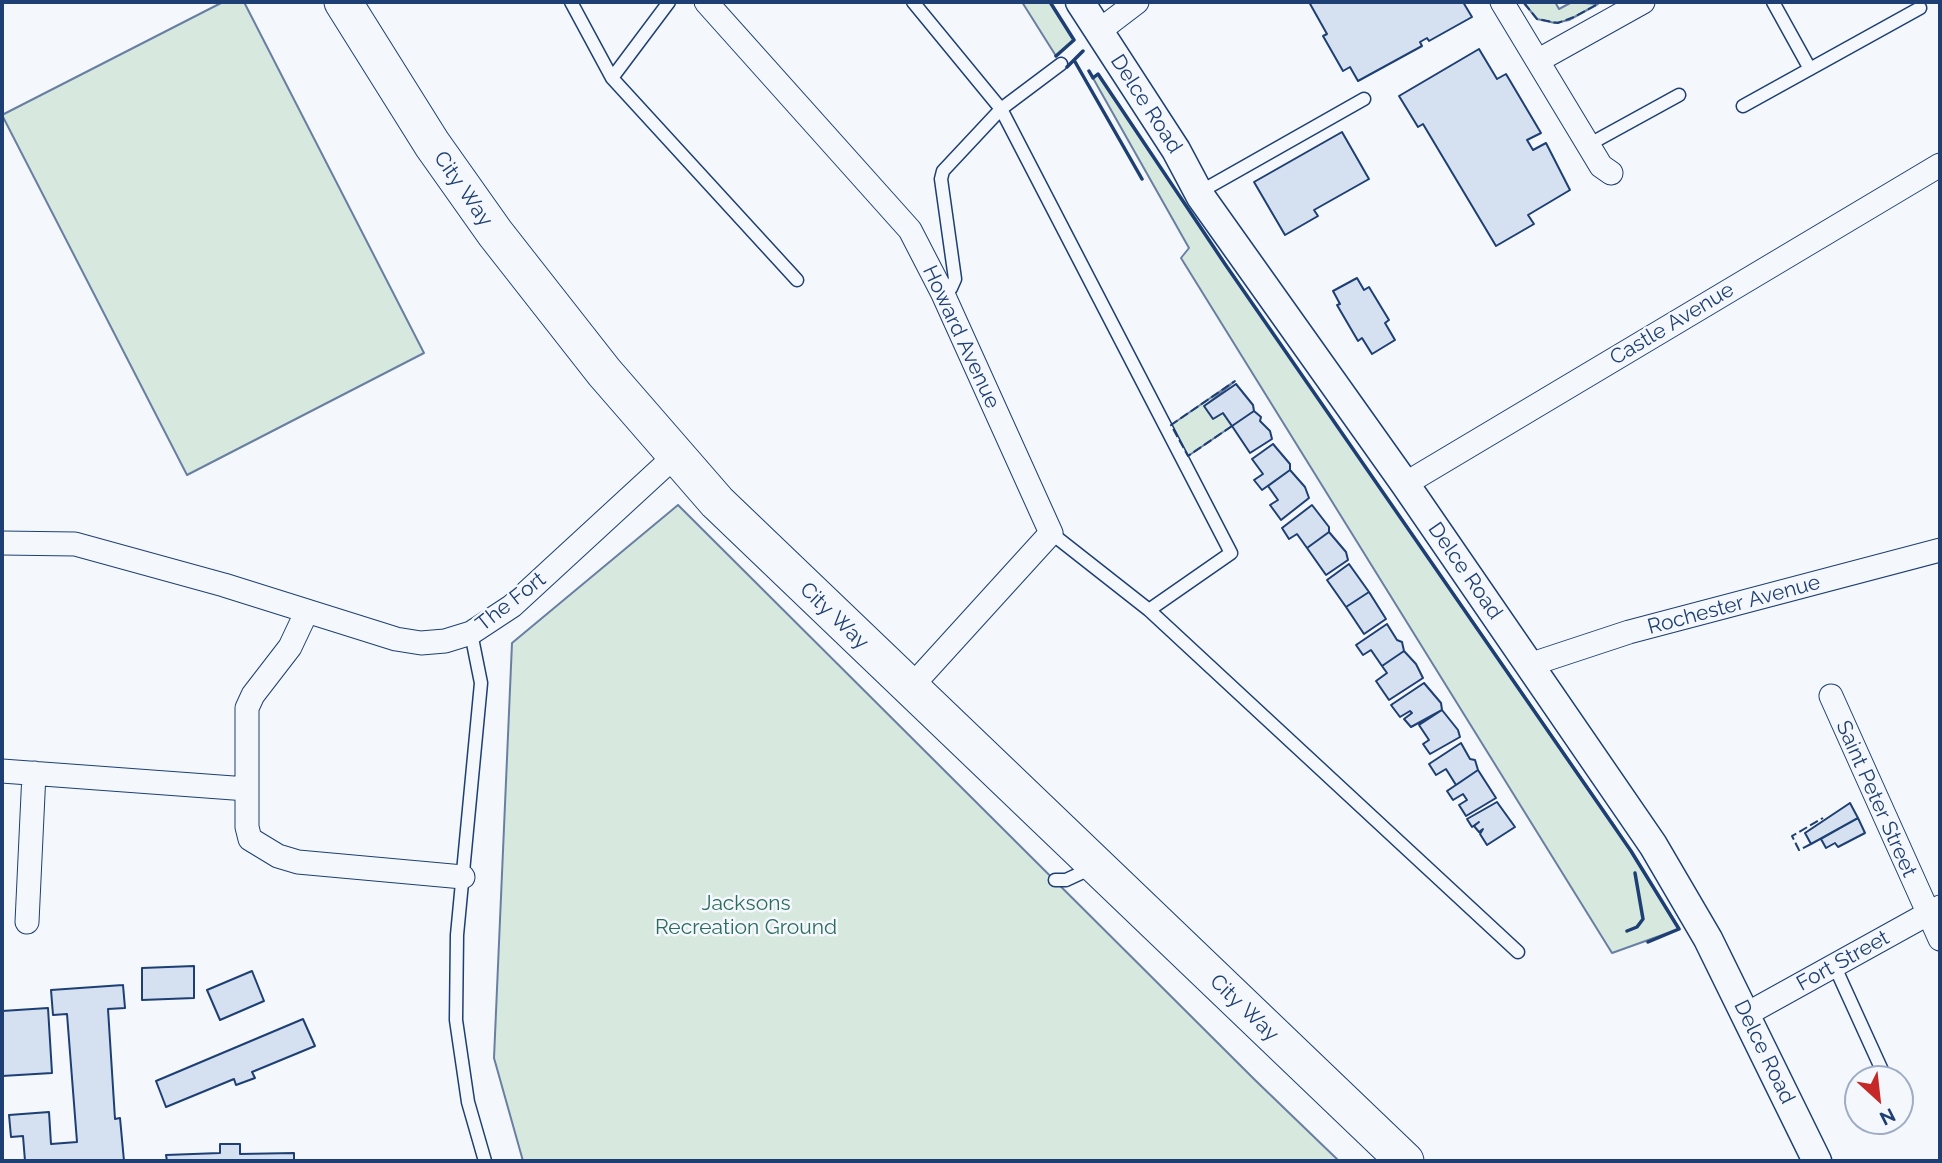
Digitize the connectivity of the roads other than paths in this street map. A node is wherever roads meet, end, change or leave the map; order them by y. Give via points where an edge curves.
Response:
1 (343, 2) edge
2 (572, 2) edge
3 (669, 2) edge
4 (706, 2) edge
5 (913, 2) edge
6 (1080, 2) edge
7 (1137, 2) edge
8 (1502, 2) edge
9 (1643, 2) edge
10 (1773, 2) edge
11 (1920, 8) dead end
12 (1099, 31) junction
13 (1539, 60) junction
14 (1060, 64) dead end
15 (1810, 69) junction
16 (612, 78) junction
17 (1679, 95) dead end
18 (1364, 99) dead end
19 (1743, 106) dead end
20 (1001, 109) junction
21 (1588, 145) junction
22 (1940, 164) edge
23 (1611, 173) dead end
24 (1198, 193) junction
25 (797, 281) dead end
26 (943, 294) junction
27 (676, 455) junction
28 (1405, 484) junction
29 (1051, 533) junction
30 (2, 542) edge
31 (1940, 550) edge
32 (1149, 610) junction
33 (307, 611) junction
34 (471, 633) junction
35 (1529, 665) junction
36 (910, 688) junction
37 (1831, 696) dead end
38 (2, 771) edge
39 (34, 773) junction
40 (247, 789) junction
41 (1096, 866) junction
42 (463, 877) junction
43 (1055, 880) dead end
44 (1934, 910) edge
45 (27, 922) dead end
46 (1940, 939) edge
47 (1518, 952) dead end
48 (1835, 967) junction
49 (1745, 1016) junction
50 (1880, 1065) edge
51 (485, 1161) edge
52 (1405, 1161) edge
53 (1817, 1161) edge

1 - 27 main road, City Way via 432,144 495,233 596,363
2 - 16 lane
3 - 16 lane
4 - 26 street, Howard Avenue via 903,220
5 - 20 lane
6 - 12 street, Delce Road
7 - 12 street
8 - 13 street
9 - 13 street
10 - 15 lane
11 - 15 lane
12 - 24 street, Delce Road via 1176,150
13 - 21 street
14 - 20 lane
15 - 19 lane
16 - 25 lane
17 - 21 lane
18 - 24 lane
20 - 26 lane via 942,173 955,277
20 - 32 lane via 1231,553
21 - 23 street
22 - 28 street, Castle Avenue
24 - 28 street, Delce Road
26 - 29 street, Howard Avenue
27 - 34 street, The Fort via 523,597
27 - 36 main road, City Way via 727,511
28 - 35 street, Delce Road
29 - 32 lane
29 - 36 street
30 - 33 street, The Fort via 75,544
31 - 35 street, Rochester Avenue via 1629,632
32 - 47 lane
33 - 34 street, The Fort via 413,642 445,641
33 - 40 street via 290,648 247,705
34 - 42 lane via 481,683
35 - 49 street, Delce Road via 1653,845 1702,926
36 - 41 main road, City Way
37 - 44 street, Saint Peter Street
38 - 39 street
39 - 40 street
39 - 45 street
40 - 42 street via 249,837 284,859
41 - 43 lane via 1066,880
41 - 52 main road, City Way
42 - 51 lane via 457,935 457,1033 468,1102
44 - 46 street, Saint Peter Street
44 - 48 street, Fort Street
48 - 49 street, Fort Street
48 - 50 lane
49 - 53 street, Delce Road

